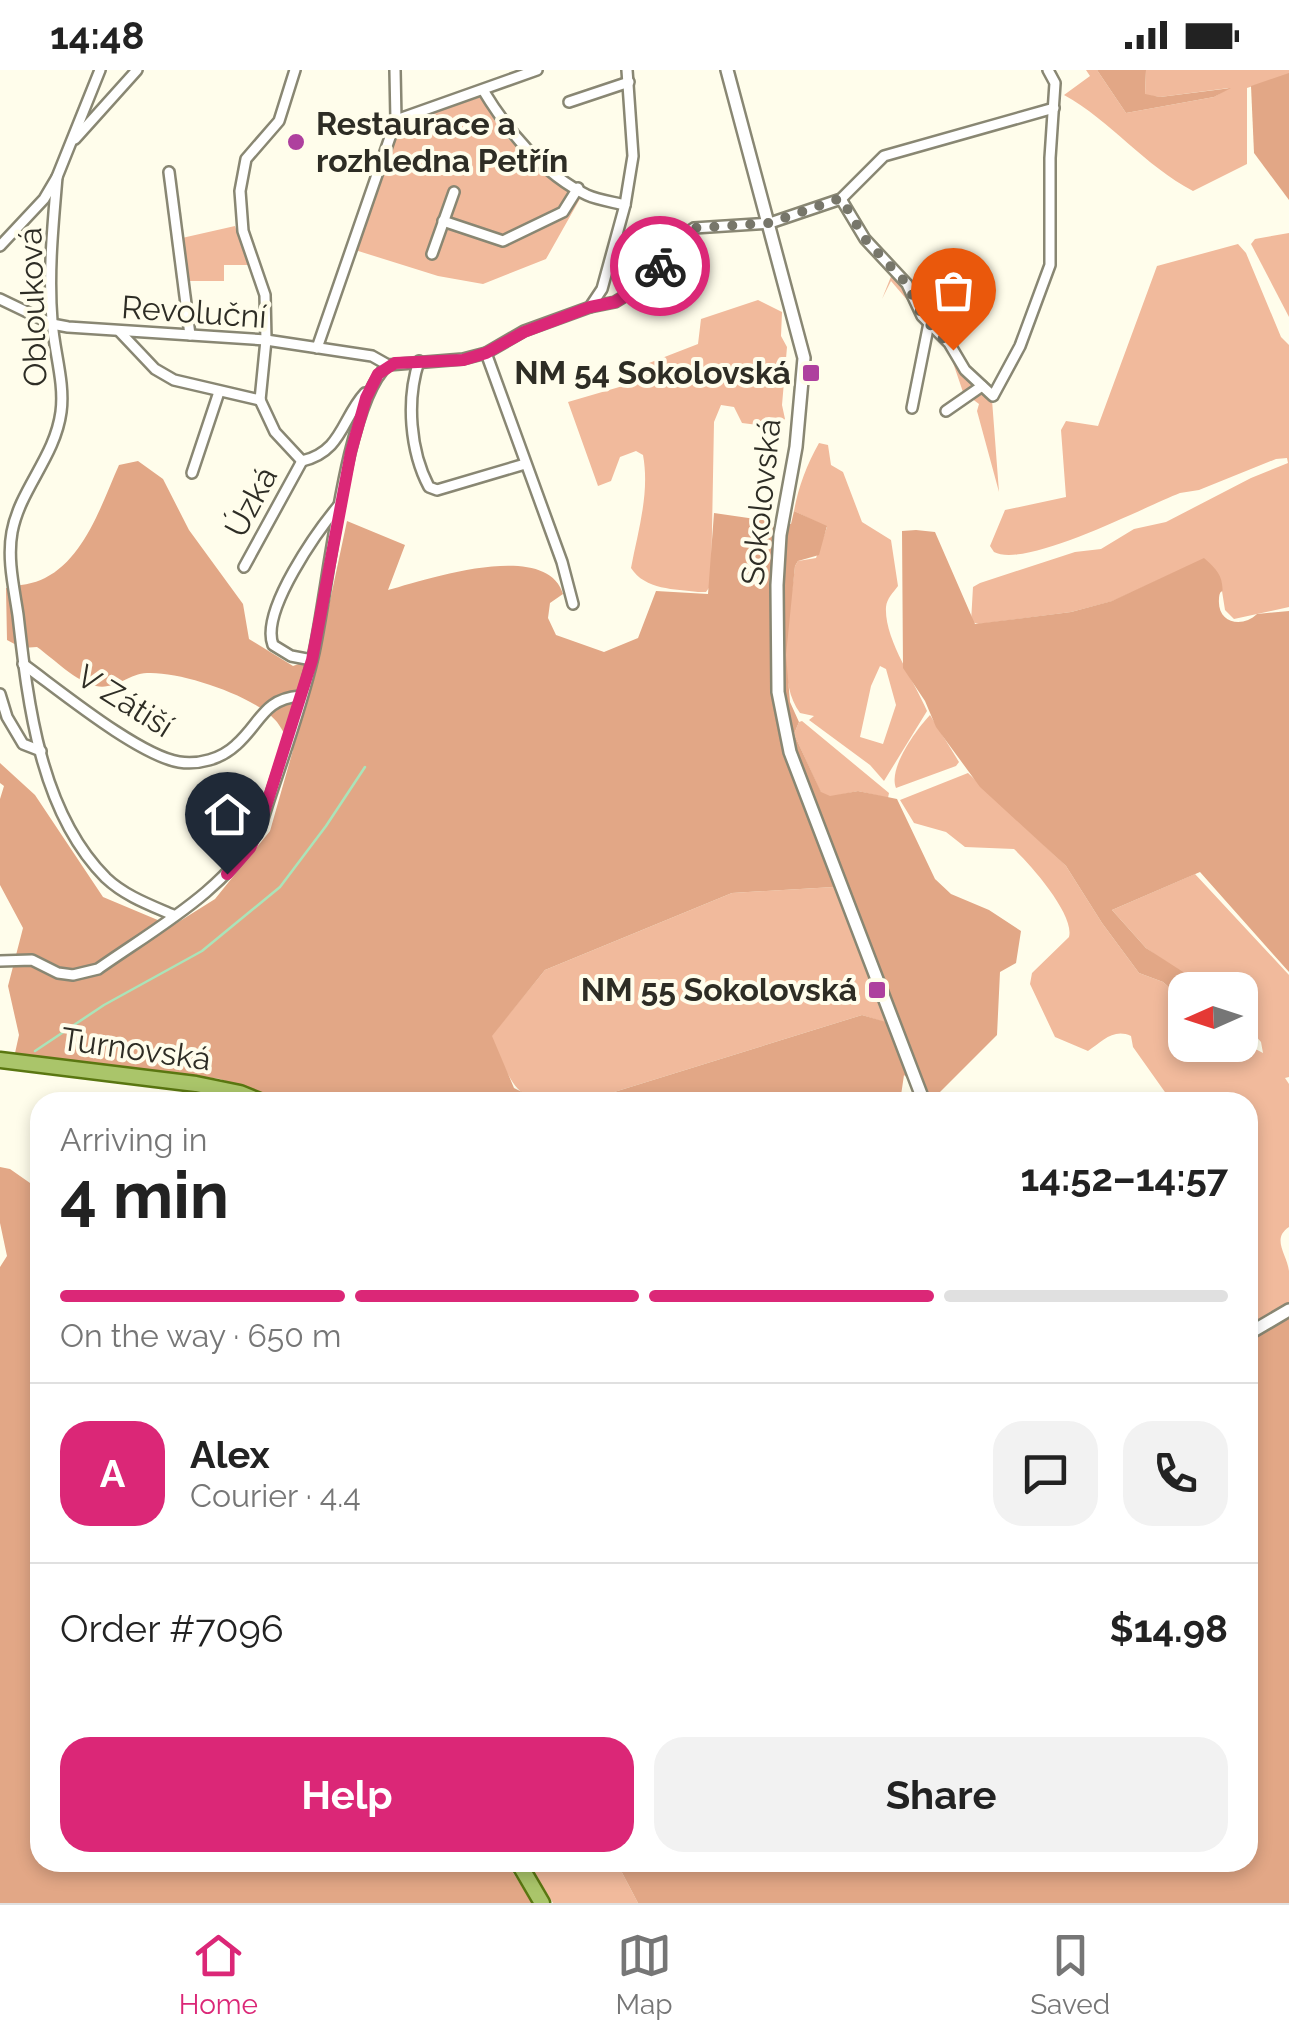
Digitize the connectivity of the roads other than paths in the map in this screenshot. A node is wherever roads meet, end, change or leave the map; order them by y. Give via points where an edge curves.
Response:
1 (100, 70) edge
2 (136, 70) edge
3 (296, 70) edge
4 (394, 70) edge
5 (537, 70) edge
6 (627, 70) edge
7 (728, 70) edge
8 (1048, 70) edge
9 (629, 82) junction
10 (483, 90) junction
11 (569, 102) dead end
12 (1054, 108) junction
13 (396, 120) junction
14 (68, 147) junction
15 (169, 172) dead end
16 (57, 177) junction
17 (578, 188) junction
18 (454, 192) dead end
19 (841, 198) junction
20 (625, 205) junction
21 (444, 222) junction
22 (770, 223) junction
23 (0, 246) edge
24 (432, 254) dead end
25 (0, 298) edge
26 (590, 307) junction
27 (929, 323) junction
28 (52, 324) junction
29 (120, 332) junction
30 (190, 335) junction
31 (266, 340) junction
32 (317, 348) junction
33 (486, 353) junction
34 (419, 361) junction
35 (388, 365) junction
36 (982, 386) junction
37 (370, 387) junction
38 (219, 392) junction
39 (260, 400) junction
40 (912, 408) dead end
41 (946, 411) dead end
42 (302, 461) junction
43 (525, 464) junction
44 (192, 473) dead end
45 (342, 502) junction
46 (244, 566) dead end
47 (573, 604) dead end
48 (312, 660) junction
49 (23, 664) junction
50 (0, 694) edge
51 (300, 696) junction
52 (41, 751) junction
53 (173, 915) junction
54 (0, 961) edge
55 (0, 1060) edge
56 (225, 1092) edge
57 (920, 1092) edge
58 (1289, 1310) edge
59 (1258, 1328) edge
60 (524, 1872) edge
61 (542, 1903) edge

1 - 14 street
2 - 14 street
3 - 31 street via 279,120 246,160 240,191 243,231 263,284
4 - 13 street
5 - 10 street
6 - 9 street
7 - 22 street, Sokolovská
8 - 12 street
9 - 11 street
9 - 20 street via 633,156
10 - 13 street
10 - 17 street via 505,126
12 - 19 street via 884,156
12 - 36 street via 1050,265 1020,346 992,396
13 - 32 street
14 - 16 street
15 - 30 street
16 - 23 street
16 - 28 street, Oblouková
17 - 20 street
17 - 21 street via 563,212 503,241
18 - 21 street
19 - 22 street
19 - 27 street
20 - 26 street via 602,289
21 - 24 street
22 - 26 street via 694,228 648,282 615,302
22 - 57 street, Sokolovská via 804,358 780,536 780,710 790,752
25 - 28 street, Revoluční
26 - 33 street
27 - 36 street
27 - 40 street
28 - 29 street, Revoluční
28 - 49 street, Oblouková via 61,412 50,451 20,508 10,552
29 - 30 street, Revoluční
29 - 38 street via 155,369
30 - 31 street, Revoluční
31 - 32 street, Revoluční
31 - 39 street
32 - 35 street, Revoluční via 372,356
33 - 34 street
33 - 43 street
34 - 35 street
34 - 43 street via 412,417 429,487
35 - 37 street
36 - 41 street
37 - 42 street via 343,432
37 - 45 street
38 - 39 street
38 - 44 street
39 - 42 street via 275,432
42 - 46 street, Úzká
43 - 47 street
45 - 48 street
45 - 48 street via 282,594 270,628 280,651
48 - 51 street
49 - 51 street, V Zátiší via 175,762 212,760 235,747 272,703
49 - 52 street, Oblouková
50 - 52 street via 23,744
51 - 53 street via 250,848
52 - 53 street, Oblouková via 75,838 106,878
53 - 54 street via 98,969 72,975 32,960
55 - 56 main road, Turnovská
58 - 59 street
60 - 61 main road

